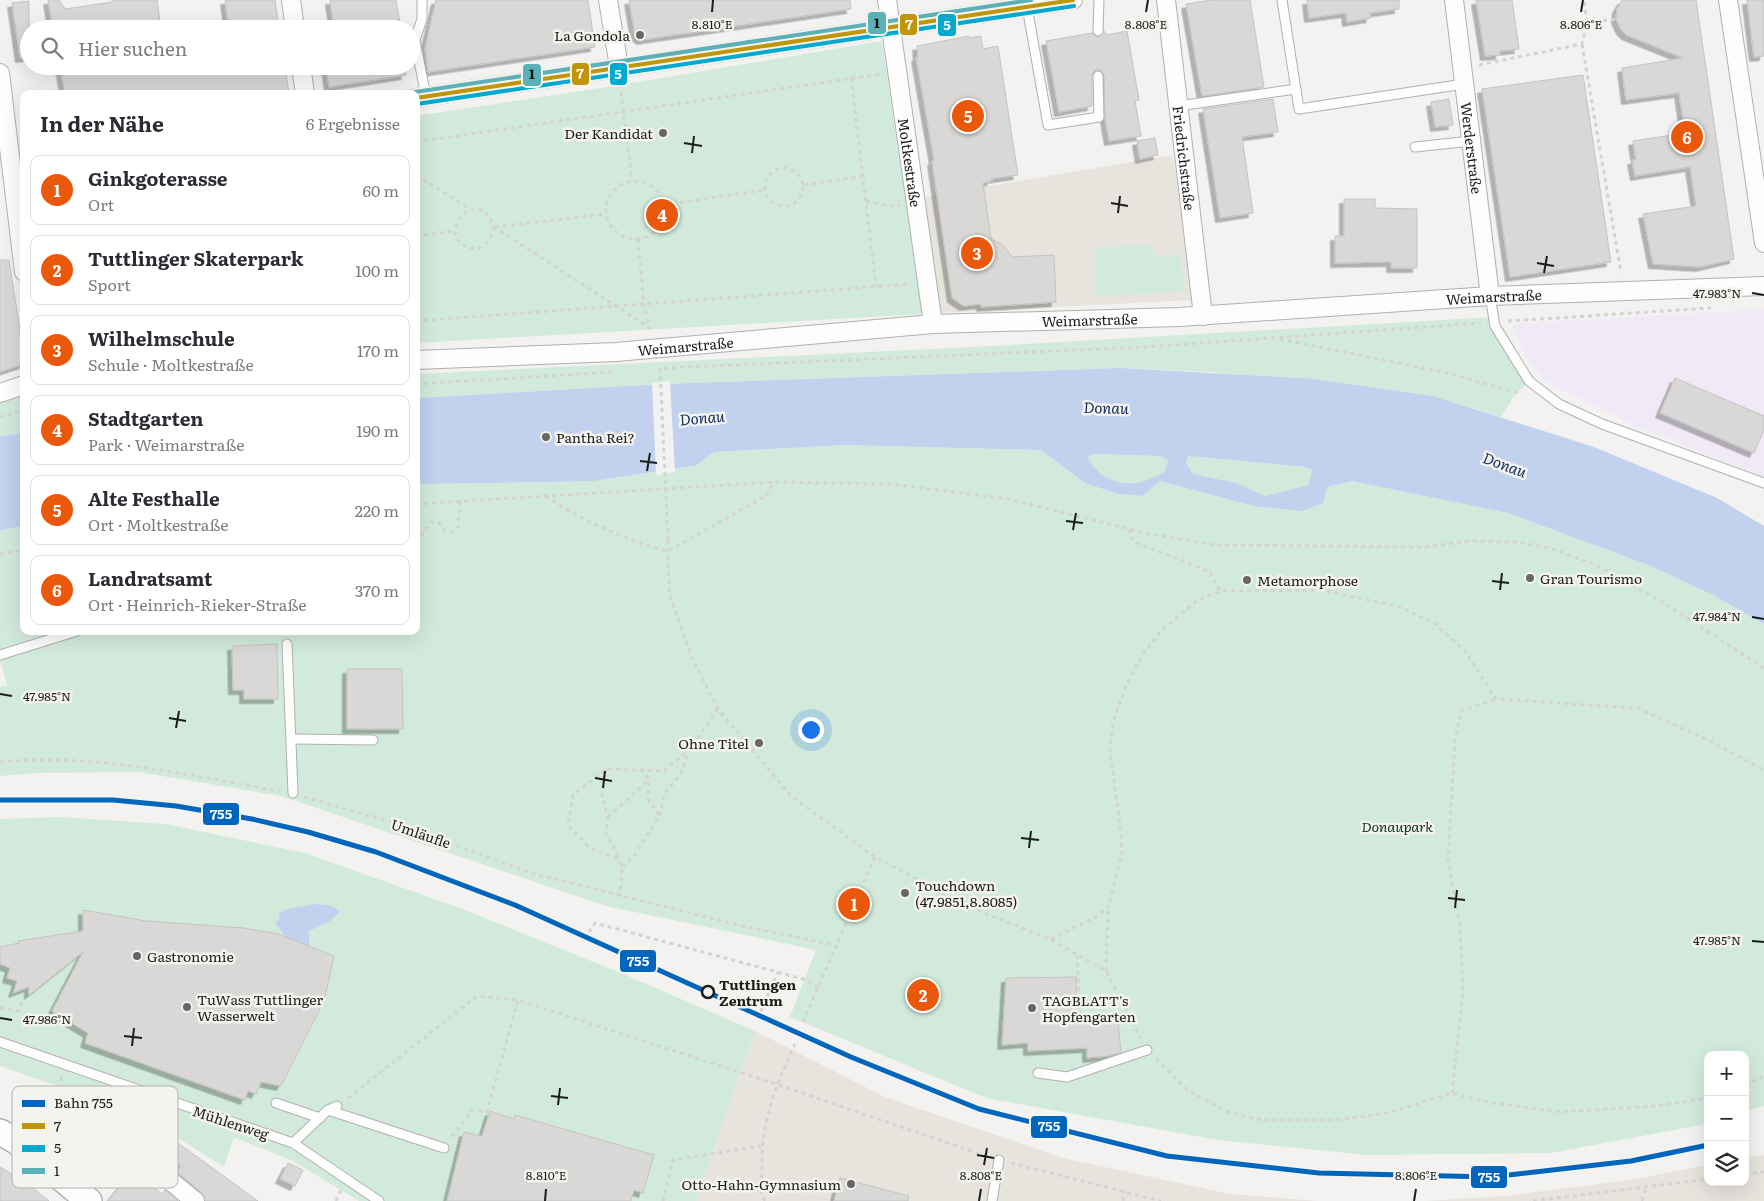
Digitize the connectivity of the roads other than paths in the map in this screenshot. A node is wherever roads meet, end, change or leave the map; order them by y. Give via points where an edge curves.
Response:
1 (291, 0) edge
2 (422, 0) edge
3 (608, 0) edge
4 (887, 0) edge
5 (1073, 0) edge
6 (1099, 0) edge
7 (1166, 0) edge
8 (1282, 0) edge
9 (1454, 0) edge
10 (1728, 0) edge
11 (1027, 7) junction
12 (294, 20) edge
13 (420, 26) edge
14 (892, 28) junction
15 (1098, 31) dead end
16 (0, 72) edge
17 (302, 75) edge
18 (419, 75) edge
19 (619, 76) junction
20 (1098, 76) dead end
21 (1463, 76) junction
22 (1296, 89) junction
23 (304, 90) edge
24 (421, 97) edge
25 (1178, 106) junction
26 (1471, 140) junction
27 (1415, 147) dead end
28 (12, 160) edge
29 (20, 235) edge
30 (1764, 243) edge
31 (1764, 286) edge
32 (1490, 296) junction
33 (1203, 316) junction
34 (933, 324) junction
35 (420, 360) edge
36 (20, 386) edge
37 (0, 393) edge
38 (1764, 483) edge
39 (64, 635) edge
40 (287, 644) dead end
41 (0, 655) edge
42 (292, 739) junction
43 (373, 740) dead end
44 (293, 793) road end
45 (0, 1042) edge
46 (1146, 1050) road end
47 (1038, 1073) dead end
48 (127, 1086) edge
49 (276, 1103) dead end
50 (178, 1104) edge
51 (320, 1118) junction
52 (0, 1132) edge
53 (12, 1139) edge
54 (293, 1143) junction
55 (444, 1148) road end
56 (999, 1160) road end
57 (178, 1187) edge
58 (73, 1188) edge
59 (89, 1201) edge
60 (195, 1201) edge
61 (379, 1201) edge
62 (992, 1201) edge

1 - 12 street
2 - 13 lane
3 - 19 street
4 - 14 street, Moltkestraße
5 - 11 street
6 - 15 lane
7 - 25 street, Friedrichstraße
8 - 22 lane
9 - 21 street, Werderstraße
10 - 30 street
11 - 14 street
11 - 20 lane via 1048,125 1099,118
14 - 19 street
14 - 34 street, Moltkestraße
16 - 28 street
17 - 23 street
18 - 24 lane
19 - 24 street
21 - 22 lane via 1299,109
21 - 26 street, Werderstraße
22 - 25 lane
25 - 33 street, Friedrichstraße
26 - 27 lane
26 - 32 street, Werderstraße
28 - 29 street
31 - 32 street, Weimarstraße
32 - 33 street, Weimarstraße
32 - 38 lane via 1495,322 1529,381 1559,404 1602,424
33 - 34 street, Weimarstraße
34 - 35 street, Weimarstraße via 654,349
36 - 37 street
39 - 41 lane
40 - 42 lane
42 - 43 lane
42 - 44 lane
45 - 48 lane, Mühlenweg
46 - 47 lane via 1067,1077
49 - 51 lane
50 - 54 lane, Mühlenweg
51 - 54 lane
51 - 55 lane via 333,1108
52 - 53 main road
54 - 61 lane, Mühlenweg
56 - 62 lane
57 - 60 street
58 - 59 main road

